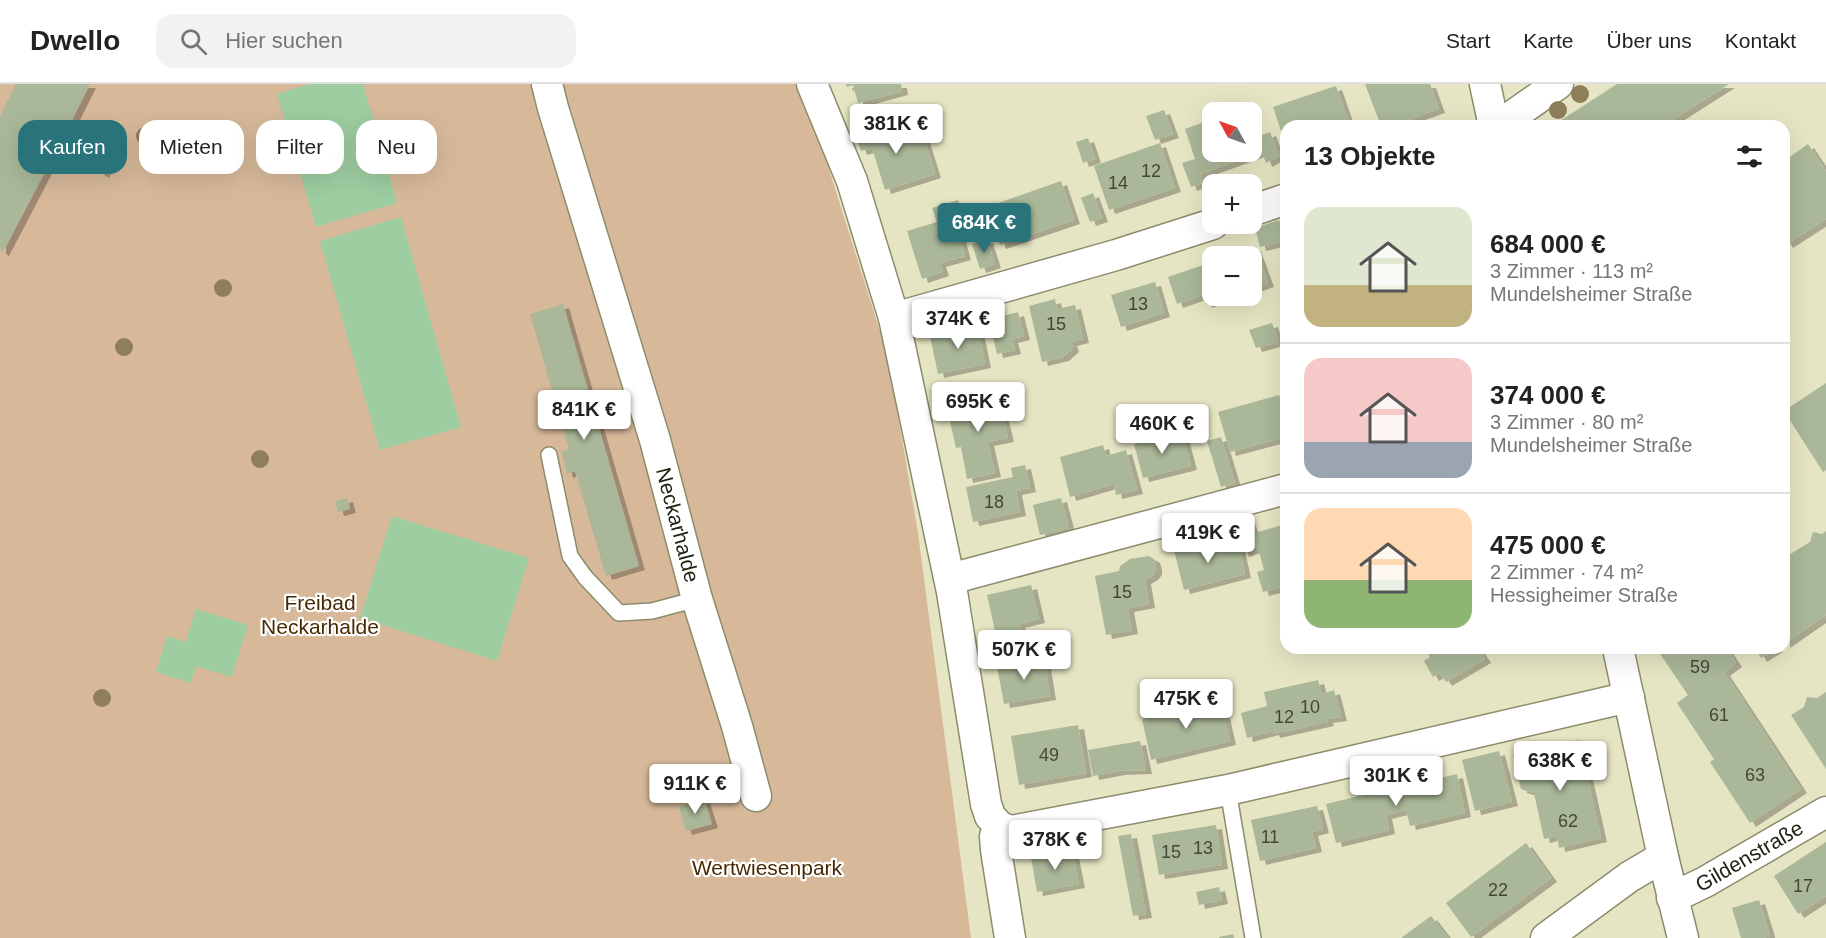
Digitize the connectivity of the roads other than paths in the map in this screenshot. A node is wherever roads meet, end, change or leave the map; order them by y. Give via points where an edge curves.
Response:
1 (547, 84) edge
2 (812, 84) edge
3 (1485, 84) edge
4 (1558, 84) edge
5 (1494, 120) edge
6 (1505, 120) edge
7 (1280, 201) edge
8 (1262, 207) edge
9 (1202, 228) edge
10 (894, 318) junction
11 (549, 455) dead end
12 (1280, 491) edge
13 (950, 579) junction
14 (697, 599) junction
15 (1619, 654) edge
16 (1629, 698) junction
17 (1228, 790) junction
18 (756, 796) dead end
19 (1826, 812) edge
20 (1000, 827) junction
21 (1663, 857) junction
22 (1672, 898) junction
23 (1011, 938) edge
24 (1252, 938) edge
25 (1546, 938) edge
26 (1683, 938) edge

1 - 14 street, Neckarhalde via 655,440
2 - 10 street via 852,181
3 - 5 street
4 - 6 street
7 - 8 street
9 - 10 street
10 - 13 street
11 - 14 lane via 570,556 619,614 651,611
12 - 13 street
13 - 20 street via 986,804
14 - 18 street, Neckarhalde
15 - 16 street
16 - 17 street
16 - 21 street
17 - 20 street via 1011,831
17 - 24 lane
19 - 22 street, Gildenstraße
20 - 23 street via 995,836 996,850
21 - 22 street
21 - 25 street
22 - 26 street

